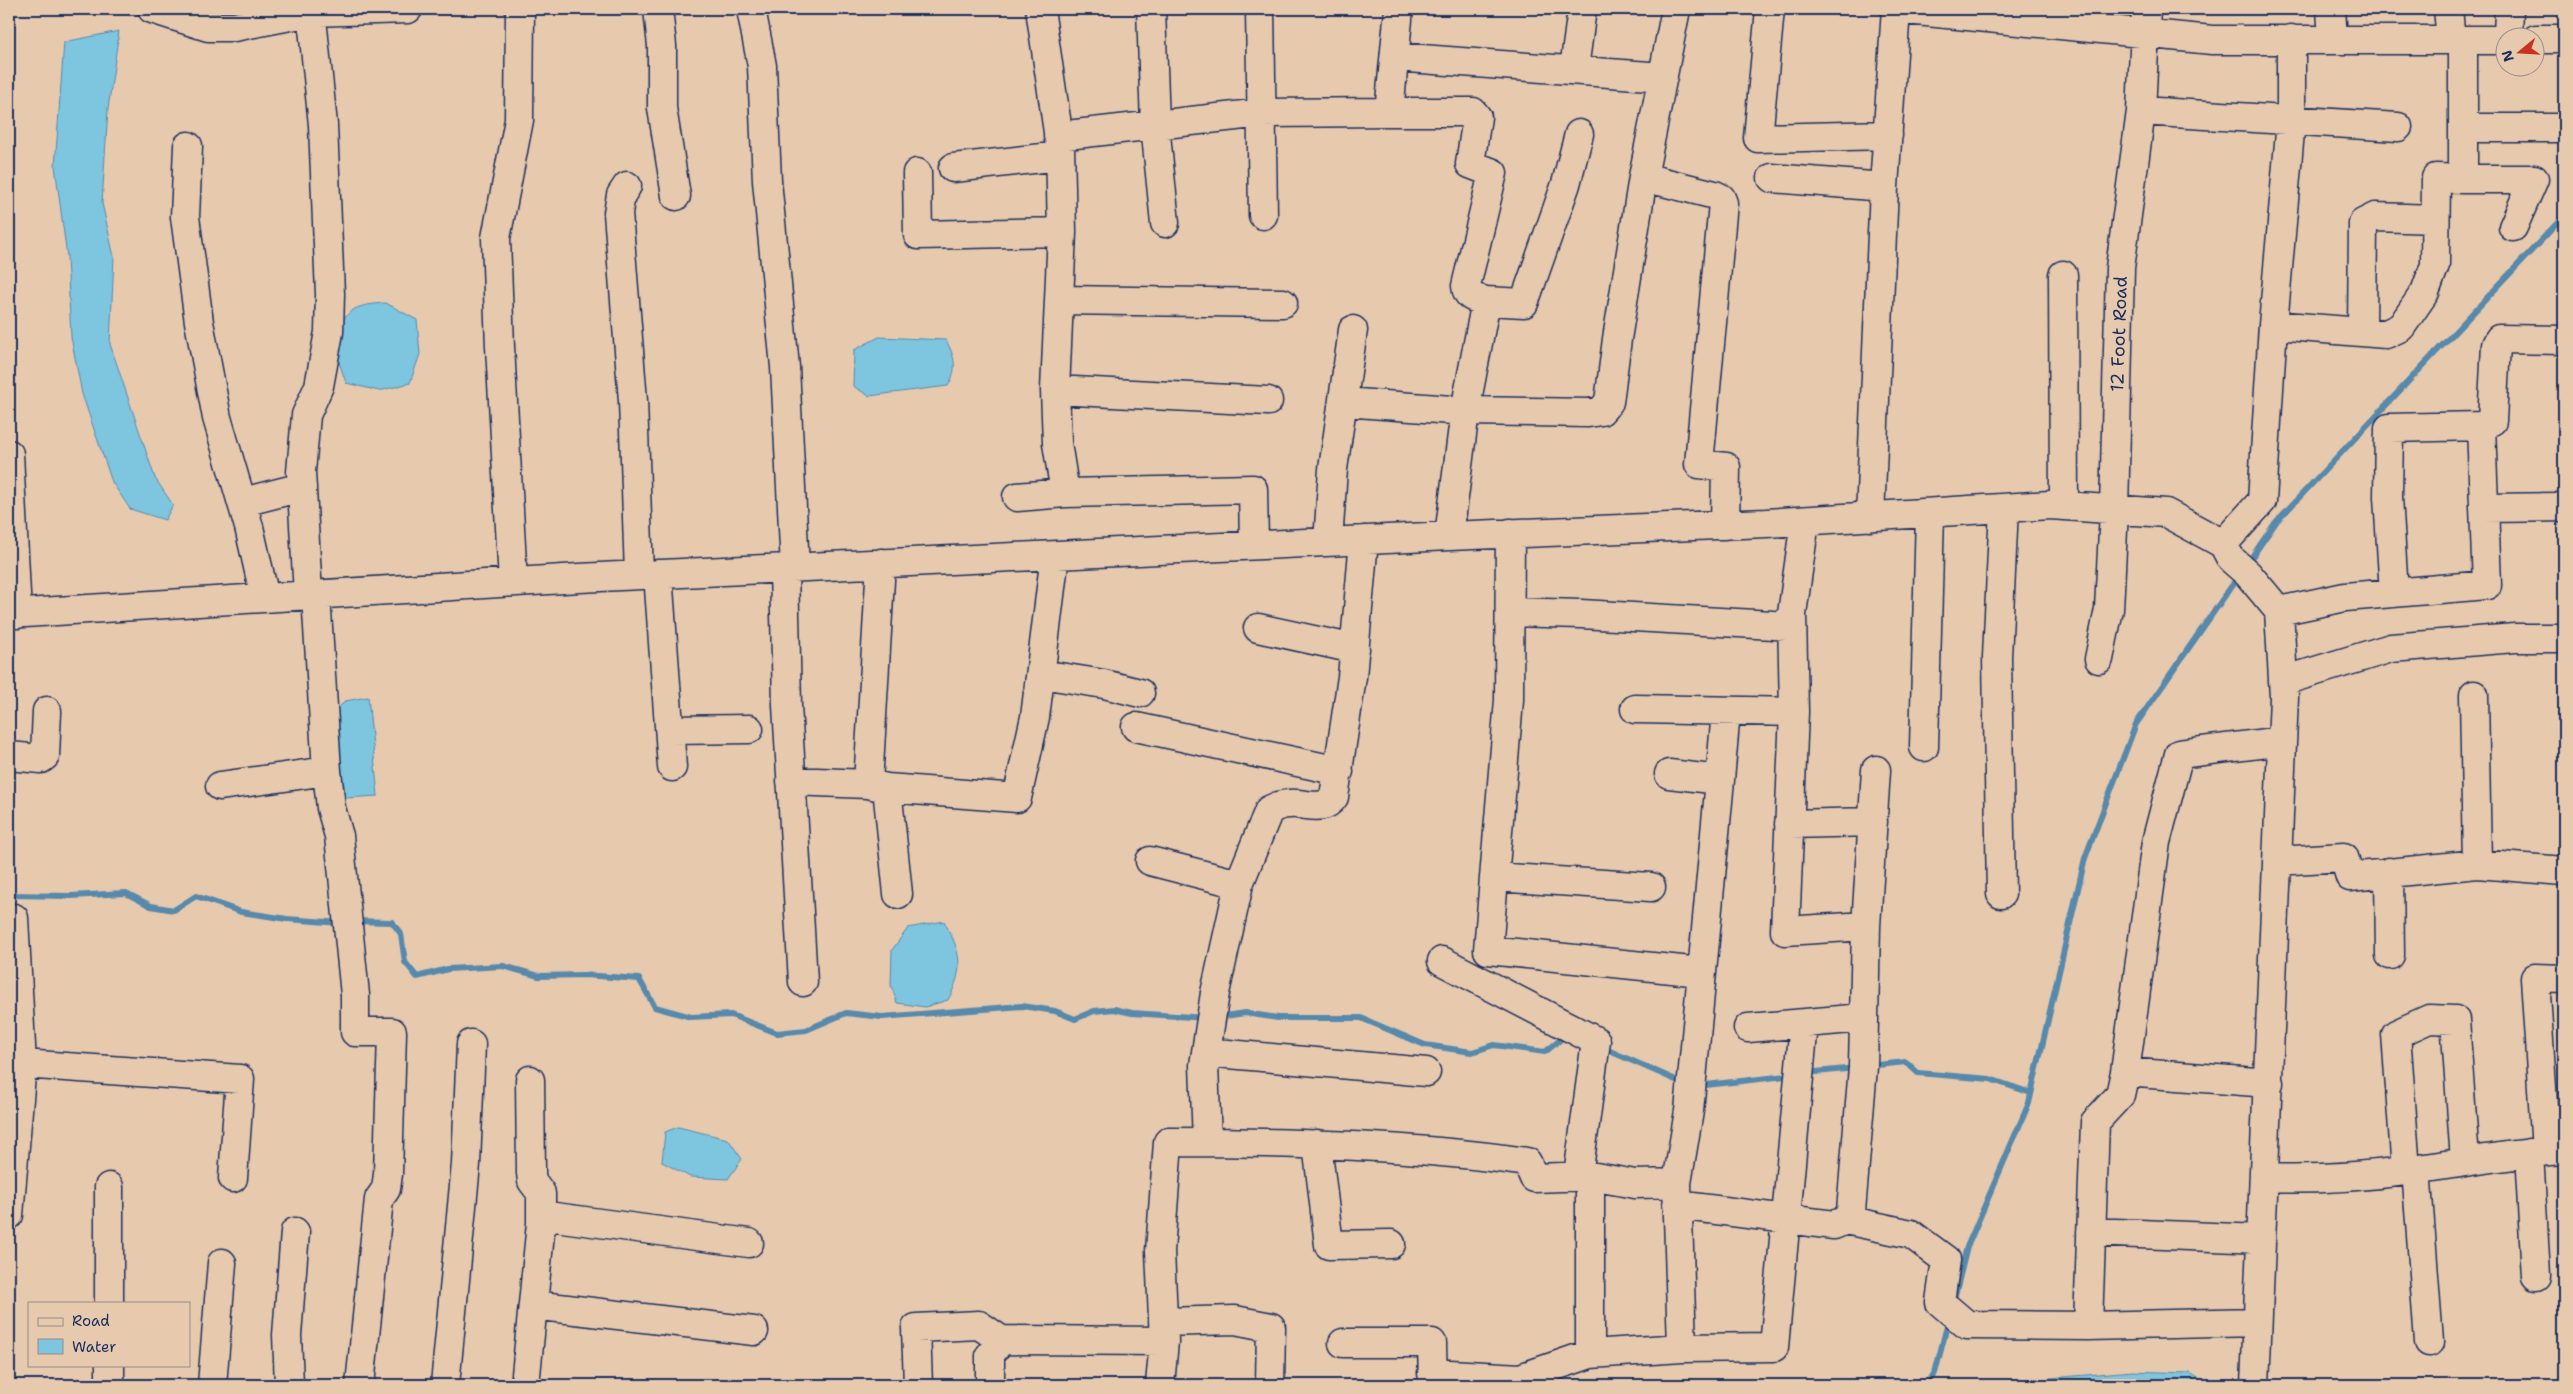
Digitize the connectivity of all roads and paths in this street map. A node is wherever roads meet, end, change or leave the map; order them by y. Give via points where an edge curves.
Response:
1 (152, 9) edge
2 (408, 9) edge
3 (520, 9) edge
4 (658, 9) edge
5 (751, 9) edge
6 (1040, 9) edge
7 (1151, 9) edge
8 (1260, 9) edge
9 (1400, 9) edge
10 (1582, 9) edge
11 (1676, 9) edge
12 (1770, 9) edge
13 (1896, 9) edge
14 (2331, 9) edge
15 (2448, 9) edge
16 (2509, 9) edge
17 (311, 10) edge
18 (2145, 22) edge
19 (2508, 28) edge
20 (2291, 39) junction
21 (2333, 39) junction
22 (2496, 39) edge
23 (2564, 39) edge
24 (2457, 40) junction
25 (2546, 40) edge
26 (1395, 58) junction
27 (1574, 70) junction
28 (1663, 77) junction
29 (2141, 111) junction
30 (1389, 112) junction
31 (1262, 113) junction
32 (2291, 120) junction
33 (1155, 125) junction
34 (2398, 127) dead end
35 (2463, 128) junction
36 (2564, 128) edge
37 (1579, 134) dead end
38 (1888, 135) junction
39 (188, 146) dead end
40 (1059, 146) junction
41 (953, 168) dead end
42 (917, 173) dead end
43 (1643, 177) junction
44 (1772, 178) dead end
45 (2463, 179) junction
46 (627, 186) dead end
47 (1884, 187) junction
48 (676, 196) dead end
49 (1263, 215) dead end
50 (2436, 219) junction
51 (1165, 224) dead end
52 (2513, 227) dead end
53 (1062, 232) junction
54 (2063, 275) dead end
55 (1059, 300) junction
56 (1486, 301) junction
57 (1283, 303) dead end
58 (2273, 325) junction
59 (1353, 330) dead end
60 (2362, 331) junction
61 (2564, 340) edge
62 (1055, 390) junction
63 (1268, 401) dead end
64 (1344, 402) junction
65 (1465, 411) junction
66 (2482, 426) junction
67 (9, 454) edge
68 (302, 487) junction
69 (1065, 492) junction
70 (1017, 497) dead end
71 (243, 502) junction
72 (2064, 506) junction
73 (2564, 507) edge
74 (2004, 508) junction
75 (2484, 508) junction
76 (2114, 510) junction
77 (1930, 513) junction
78 (1870, 517) junction
79 (1805, 521) junction
80 (1725, 525) junction
81 (1510, 533) junction
82 (1449, 536) junction
83 (1364, 540) junction
84 (1328, 542) junction
85 (1254, 545) junction
86 (1056, 555) junction
87 (2234, 559) junction
88 (882, 563) junction
89 (789, 568) junction
90 (649, 575) junction
91 (514, 582) junction
92 (2394, 593) junction
93 (312, 595) junction
94 (265, 598) junction
95 (2279, 611) junction
96 (1510, 612) junction
97 (13, 614) edge
98 (1792, 626) junction
99 (1258, 628) dead end
100 (2564, 638) edge
101 (1355, 649) junction
102 (2099, 659) dead end
103 (1041, 674) junction
104 (2283, 681) junction
105 (1140, 693) dead end
106 (2474, 696) dead end
107 (1635, 709) dead end
108 (47, 711) dead end
109 (1726, 711) junction
110 (1794, 712) junction
111 (1136, 727) dead end
112 (749, 729) dead end
113 (670, 730) junction
114 (2282, 741) junction
115 (1924, 747) dead end
116 (9, 756) edge
117 (672, 767) dead end
118 (1876, 770) dead end
119 (327, 771) junction
120 (1339, 771) junction
121 (1669, 774) dead end
122 (1720, 780) junction
123 (790, 781) junction
124 (220, 786) dead end
125 (878, 786) junction
126 (1872, 822) junction
127 (1789, 824) junction
128 (1150, 861) dead end
129 (2278, 861) junction
130 (2478, 864) junction
131 (2564, 871) edge
132 (2389, 872) junction
133 (1494, 877) junction
134 (1240, 884) junction
135 (1651, 886) dead end
136 (898, 894) dead end
137 (2000, 894) dead end
138 (14, 918) dead end
139 (1866, 926) junction
140 (2390, 955) dead end
141 (1442, 960) dead end
142 (1701, 972) junction
143 (2564, 979) edge
144 (803, 982) dead end
145 (14, 1004) edge
146 (1863, 1018) junction
147 (1804, 1023) junction
148 (1748, 1028) dead end
149 (471, 1044) dead end
150 (1206, 1052) junction
151 (22, 1064) junction
152 (1426, 1072) dead end
153 (2125, 1072) junction
154 (530, 1080) dead end
155 (2268, 1083) junction
156 (12, 1139) edge
157 (1206, 1142) junction
158 (1317, 1144) junction
159 (2546, 1152) edge
160 (2465, 1162) junction
161 (2411, 1170) junction
162 (1584, 1176) junction
163 (234, 1178) dead end
164 (2264, 1178) junction
165 (109, 1187) dead end
166 (1677, 1194) junction
167 (9, 1214) edge
168 (1786, 1220) junction
169 (1846, 1220) junction
170 (541, 1223) junction
171 (295, 1232) dead end
172 (2091, 1232) junction
173 (2260, 1239) junction
174 (750, 1243) dead end
175 (1391, 1244) dead end
176 (222, 1263) dead end
177 (2536, 1276) dead end
178 (109, 1302) edge
179 (533, 1305) junction
180 (2257, 1322) junction
181 (2088, 1326) junction
182 (754, 1331) dead end
183 (1164, 1332) junction
184 (1001, 1340) junction
185 (2429, 1342) dead end
186 (1343, 1343) dead end
187 (1682, 1348) junction
188 (1590, 1354) junction
189 (110, 1366) edge
190 (1433, 1379) edge
191 (990, 1380) dead end
192 (110, 1385) edge
193 (212, 1385) edge
194 (289, 1385) edge
195 (360, 1385) edge
196 (445, 1385) edge
197 (524, 1385) edge
198 (918, 1385) edge
199 (1160, 1385) edge
200 (1270, 1385) edge
201 (2255, 1385) edge

1 - 17 street via 208,27 234,27
2 - 17 street
3 - 91 street via 519,120 496,238
4 - 48 street via 662,46 662,108
5 - 89 street via 762,66 767,181 784,367
6 - 40 street
7 - 33 street
8 - 31 street
9 - 26 street
10 - 27 street
11 - 28 street
12 - 38 street via 1758,138
13 - 18 street
13 - 38 street
14 - 21 street
15 - 24 street
16 - 19 street
17 - 68 street via 323,125 330,294 329,332 319,386 306,415
18 - 20 street via 2212,40
18 - 29 street, 12 Foot Road
20 - 21 street
20 - 32 street
21 - 24 street
22 - 24 street
23 - 25 street
24 - 35 street
26 - 27 street
26 - 30 street
27 - 28 street
28 - 43 street
29 - 32 street
29 - 76 street, 12 Foot Road via 2120,268
30 - 31 street
30 - 56 street via 1476,114 1470,164 1492,171 1493,176 1466,286 1471,297
31 - 33 street
31 - 49 street
32 - 34 street
32 - 58 street
33 - 40 street
33 - 51 street
35 - 36 street
35 - 45 street
37 - 56 street via 1566,184 1524,303
38 - 47 street
39 - 71 street via 185,217 199,322 218,418
40 - 41 street
40 - 53 street
42 - 53 street via 918,235
43 - 65 street via 1609,402 1601,411 1588,413
43 - 80 street via 1715,195 1723,203 1699,464 1726,467
44 - 47 street
45 - 50 street via 2436,178
45 - 52 street via 2534,179
46 - 90 street via 621,195 618,213
47 - 78 street
50 - 60 street via 2435,265 2425,292 2401,327 2386,334
50 - 60 street via 2375,217 2362,223
53 - 55 street
54 - 72 street
55 - 57 street
55 - 62 street
56 - 65 street
58 - 60 street
58 - 87 street via 2262,500
59 - 64 street
61 - 66 street via 2499,339 2492,421
62 - 63 street
62 - 69 street via 1057,442
64 - 65 street
64 - 84 street via 1333,470
65 - 82 street
66 - 75 street
66 - 92 street via 2390,428 2388,497
67 - 97 street
68 - 71 street
68 - 93 street
69 - 70 street
69 - 85 street via 1253,489
71 - 94 street
72 - 74 street
72 - 76 street
73 - 75 street
74 - 77 street
74 - 137 street via 1997,657
75 - 92 street via 2487,585
76 - 87 street via 2166,513
76 - 102 street, 12 Foot Road via 2109,609
77 - 78 street
77 - 115 street
78 - 79 street
79 - 80 street
79 - 98 street
80 - 81 street
81 - 82 street
81 - 96 street
82 - 83 street
83 - 84 street
83 - 101 street
84 - 85 street
85 - 86 street
86 - 88 street
86 - 103 street
87 - 95 street
88 - 89 street
88 - 125 street
89 - 90 street
89 - 123 street
90 - 91 street
90 - 113 street
91 - 93 street
92 - 95 street via 2345,597
93 - 94 street
93 - 119 street
94 - 97 street
95 - 104 street
96 - 98 street
96 - 133 street via 1509,700
98 - 110 street
99 - 101 street
100 - 104 street via 2515,638 2391,648
101 - 120 street
103 - 105 street
103 - 125 street via 1017,798
104 - 114 street
106 - 130 street
107 - 109 street
108 - 116 street via 45,756 36,759
109 - 110 street
109 - 122 street
110 - 127 street
111 - 120 street
112 - 113 street
113 - 117 street
114 - 129 street
114 - 153 street via 2179,754 2156,842
118 - 126 street
119 - 124 street
119 - 195 street via 331,808 340,836 355,995 355,1032 392,1032 387,1182 379,1199
120 - 134 street via 1334,797 1329,804 1289,804 1269,810
121 - 122 street
122 - 142 street
123 - 125 street
123 - 144 street
125 - 136 street
126 - 127 street
126 - 139 street
127 - 139 street via 1785,931
128 - 134 street
129 - 132 street via 2344,856 2350,877
129 - 155 street
130 - 131 street
130 - 132 street
132 - 140 street
133 - 135 street
133 - 142 street via 1488,950
134 - 150 street via 1215,993
138 - 145 street
139 - 146 street
141 - 162 street via 1596,1041
142 - 166 street via 1689,1111
143 - 159 street via 2535,978
145 - 151 street
146 - 147 street
146 - 169 street via 1863,1067 1851,1212
147 - 148 street
147 - 168 street
149 - 196 street via 466,1164
150 - 152 street
150 - 157 street
151 - 156 street
151 - 163 street via 240,1080
153 - 155 street
153 - 172 street via 2120,1095 2095,1122
154 - 170 street via 530,1173 541,1193
155 - 164 street
156 - 167 street
157 - 158 street
157 - 183 street via 1168,1142 1160,1252
158 - 162 street via 1452,1151 1527,1162 1534,1178
158 - 175 street via 1329,1244
159 - 160 street
159 - 177 street
160 - 161 street
160 - 161 street via 2455,1020 2430,1019 2396,1034
161 - 164 street via 2312,1180
161 - 185 street
162 - 166 street
162 - 188 street
164 - 173 street
165 - 178 street
166 - 168 street
166 - 187 street
168 - 169 street via 1834,1224
168 - 187 street via 1774,1347
169 - 181 street via 1911,1234 1946,1260 1940,1302 1967,1325
170 - 174 street via 555,1218
170 - 179 street
171 - 194 street via 287,1335
172 - 173 street
172 - 181 street
173 - 180 street
176 - 193 street
179 - 182 street
179 - 197 street
180 - 181 street
180 - 201 street
183 - 184 street
183 - 199 street
183 - 200 street via 1235,1320 1271,1327
184 - 191 street via 990,1355
184 - 198 street via 979,1325 916,1328
186 - 190 street via 1432,1343
187 - 188 street
188 - 190 street via 1520,1378
189 - 192 street

